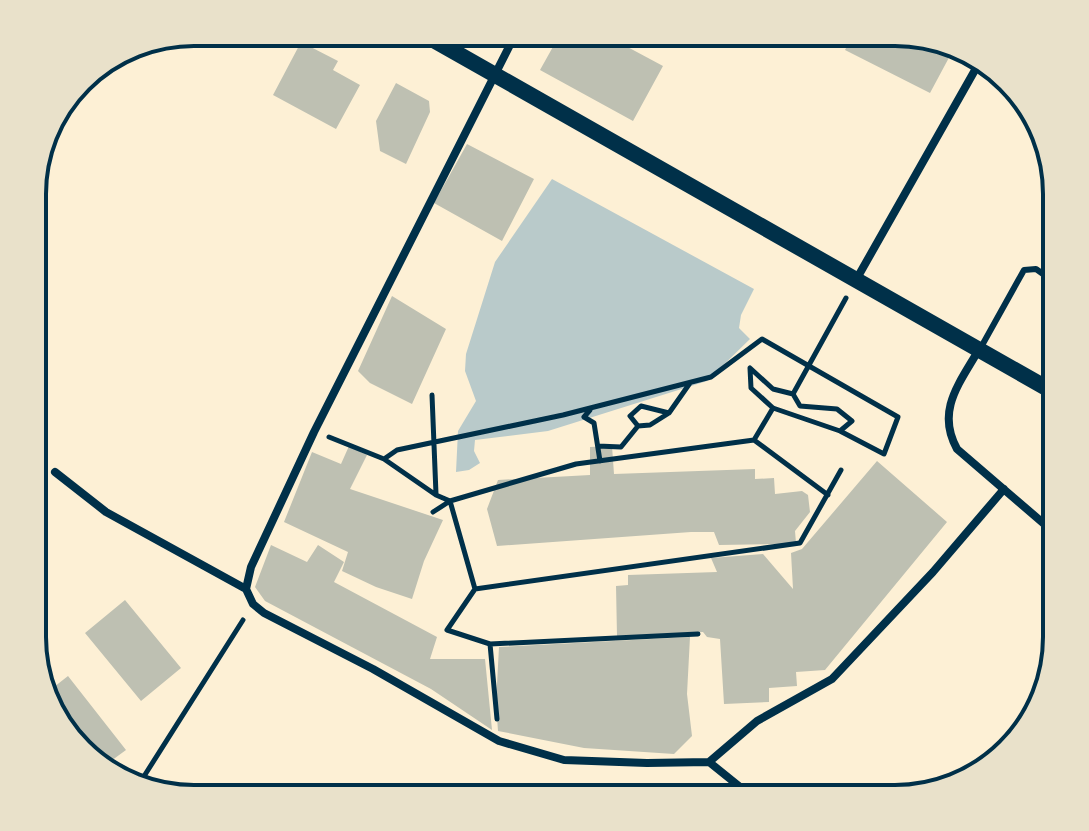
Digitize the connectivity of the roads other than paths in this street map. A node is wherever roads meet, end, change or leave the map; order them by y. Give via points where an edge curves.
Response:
1 (444, 46) edge
2 (509, 46) edge
3 (975, 70) edge
4 (493, 74) junction
5 (1043, 274) edge
6 (856, 280) junction
7 (978, 351) junction
8 (1043, 386) edge
9 (55, 472) dead end
10 (1004, 489) junction
11 (1043, 523) edge
12 (246, 589) junction
13 (709, 762) junction
14 (738, 785) edge

1 - 4 main road
2 - 4 street
3 - 6 street
4 - 6 main road
4 - 12 street via 314,432 251,567
5 - 7 lane via 1024,270
6 - 7 main road
7 - 8 main road
7 - 10 street via 951,400 949,435 957,449
9 - 12 street via 106,512
10 - 11 street
10 - 13 street via 832,679 757,721
12 - 13 street via 264,613 499,741 564,760
13 - 14 street

